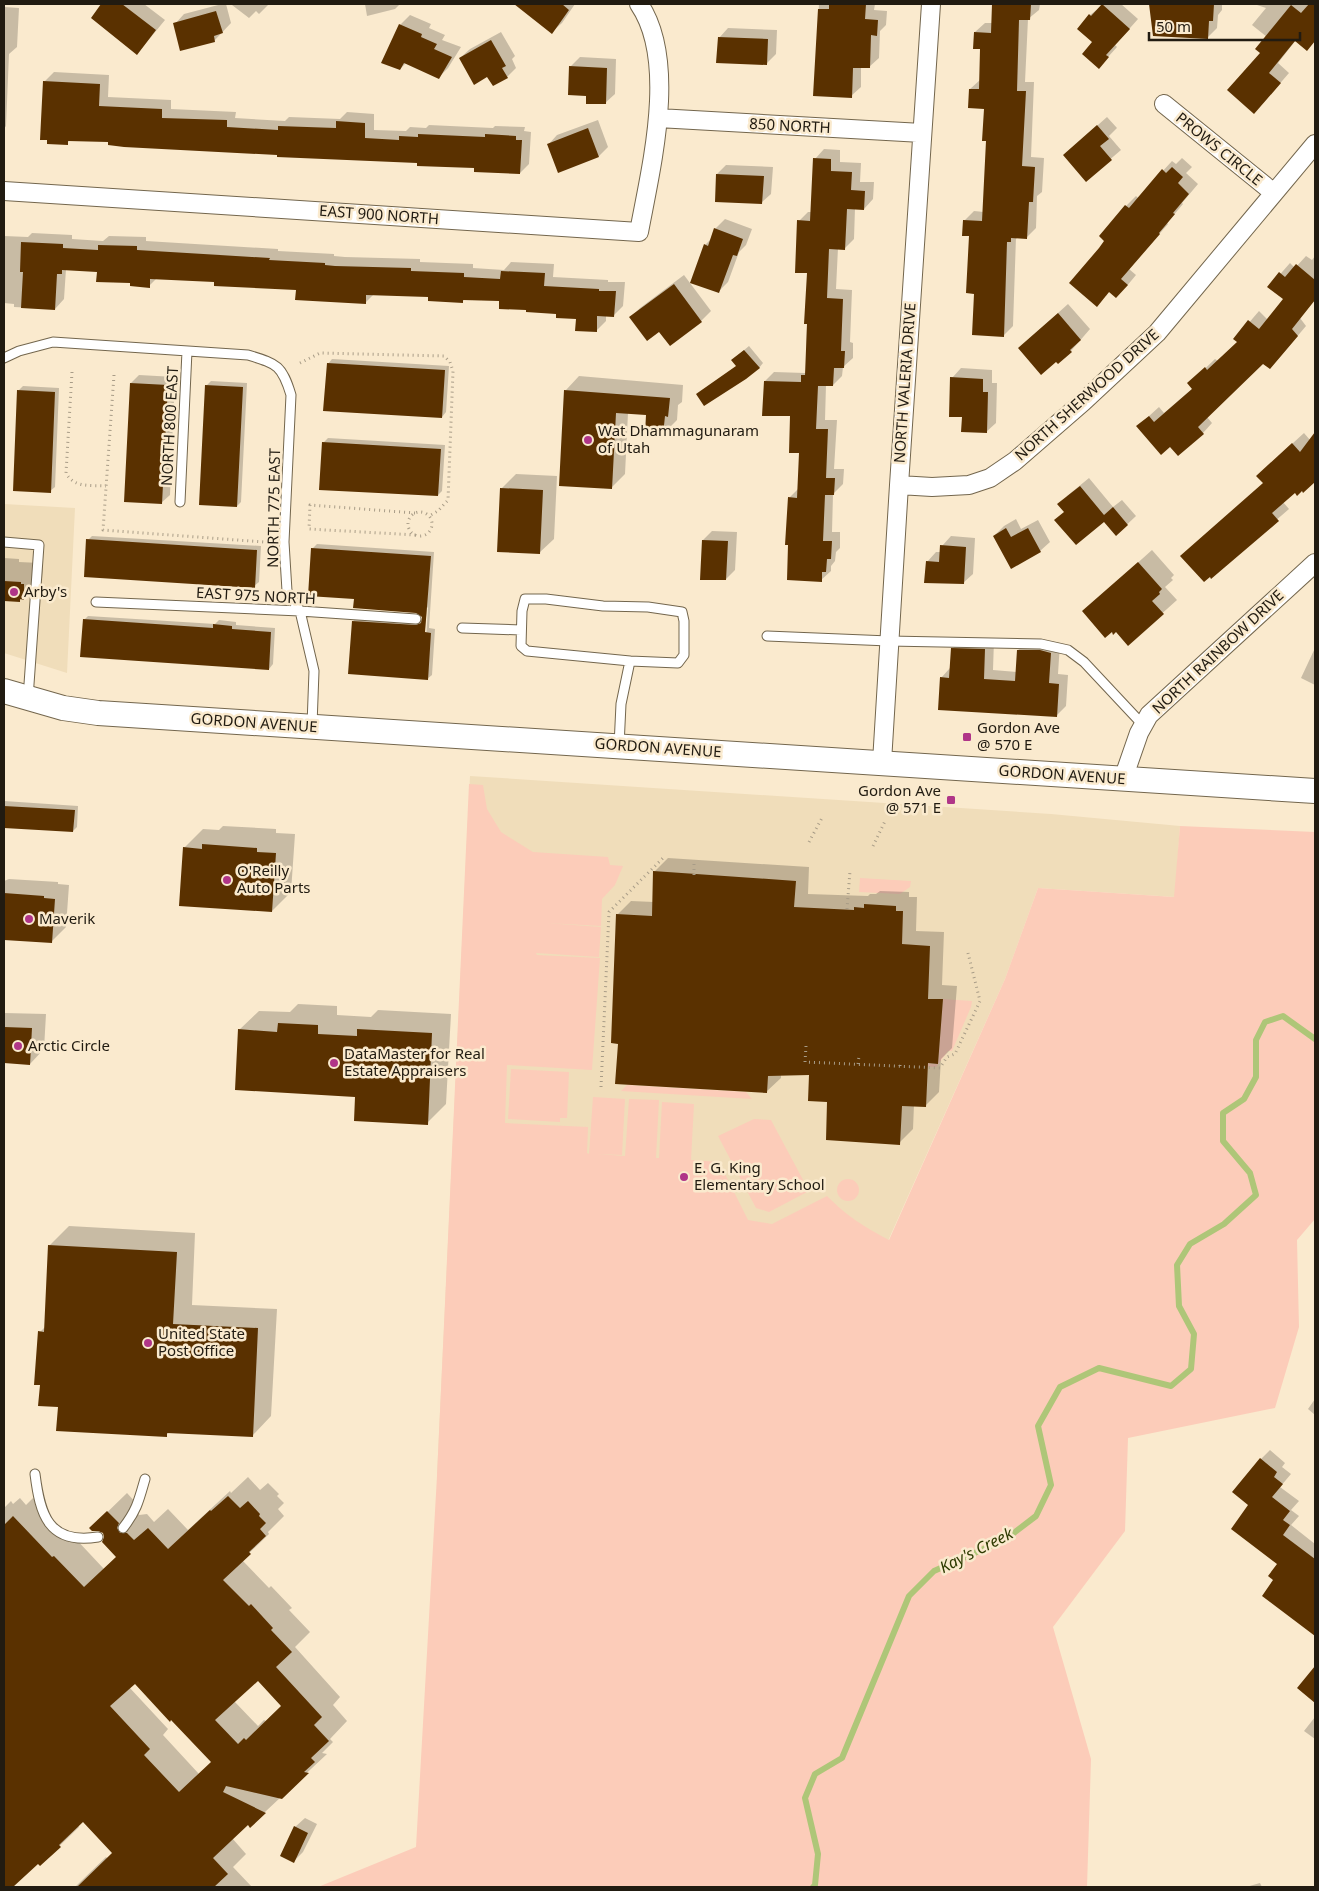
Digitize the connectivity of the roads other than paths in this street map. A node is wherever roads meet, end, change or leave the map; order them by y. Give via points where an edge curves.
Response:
1 (639, 4) edge
2 (931, 4) edge
3 (1164, 104) dead end
4 (658, 118) junction
5 (922, 133) junction
6 (1315, 144) edge
7 (4, 191) edge
8 (1274, 193) junction
9 (187, 351) junction
10 (4, 358) edge
11 (4, 365) edge
12 (899, 485) junction
13 (180, 502) dead end
14 (4, 542) edge
15 (1314, 566) edge
16 (96, 602) dead end
17 (300, 611) junction
18 (416, 619) dead end
19 (462, 628) dead end
20 (521, 630) junction
21 (767, 636) dead end
22 (889, 641) junction
23 (630, 660) junction
24 (4, 690) edge
25 (28, 698) junction
26 (1143, 725) junction
27 (312, 727) junction
28 (619, 746) junction
29 (882, 762) junction
30 (1123, 779) junction
31 (1315, 791) edge
32 (35, 1474) dead end
33 (145, 1479) dead end
34 (123, 1528) dead end
35 (98, 1537) dead end

1 - 4 street via 648,18 658,55
2 - 5 street, NORTH VALERIA DRIVE
3 - 8 street, PROWS CIRCLE
4 - 5 street, 850 NORTH
4 - 7 street, EAST 900 NORTH via 640,232
5 - 12 street, NORTH VALERIA DRIVE
6 - 8 street, NORTH SHERWOOD DRIVE
8 - 12 street, NORTH SHERWOOD DRIVE via 1157,333 1014,461 990,478 969,485
9 - 10 lane via 53,342
9 - 13 lane, NORTH 800 EAST
9 - 17 lane, NORTH 775 EAST via 248,355 272,362 285,375 291,395 284,552 287,591
10 - 11 lane
12 - 22 street, NORTH VALERIA DRIVE
14 - 25 lane via 39,545
15 - 26 street, NORTH RAINBOW DRIVE via 1166,699
16 - 17 lane, EAST 975 NORTH
17 - 18 lane, EAST 975 NORTH
17 - 27 lane, NORTH 775 EAST via 314,672
19 - 20 lane
20 - 23 lane via 520,646 527,651
20 - 23 lane via 525,599 682,612 684,655 678,663
21 - 22 lane
22 - 26 lane via 1041,644 1068,650 1084,662
22 - 29 street, NORTH VALERIA DRIVE
23 - 28 lane via 621,704
24 - 25 main road, GORDON AVENUE
25 - 27 main road, GORDON AVENUE via 91,712
26 - 30 street, NORTH RAINBOW DRIVE
27 - 28 main road, GORDON AVENUE
28 - 29 main road, GORDON AVENUE
29 - 30 main road, GORDON AVENUE
30 - 31 main road, GORDON AVENUE
32 - 35 lane via 39,1503 49,1525 65,1535 85,1539
33 - 34 lane via 134,1515

